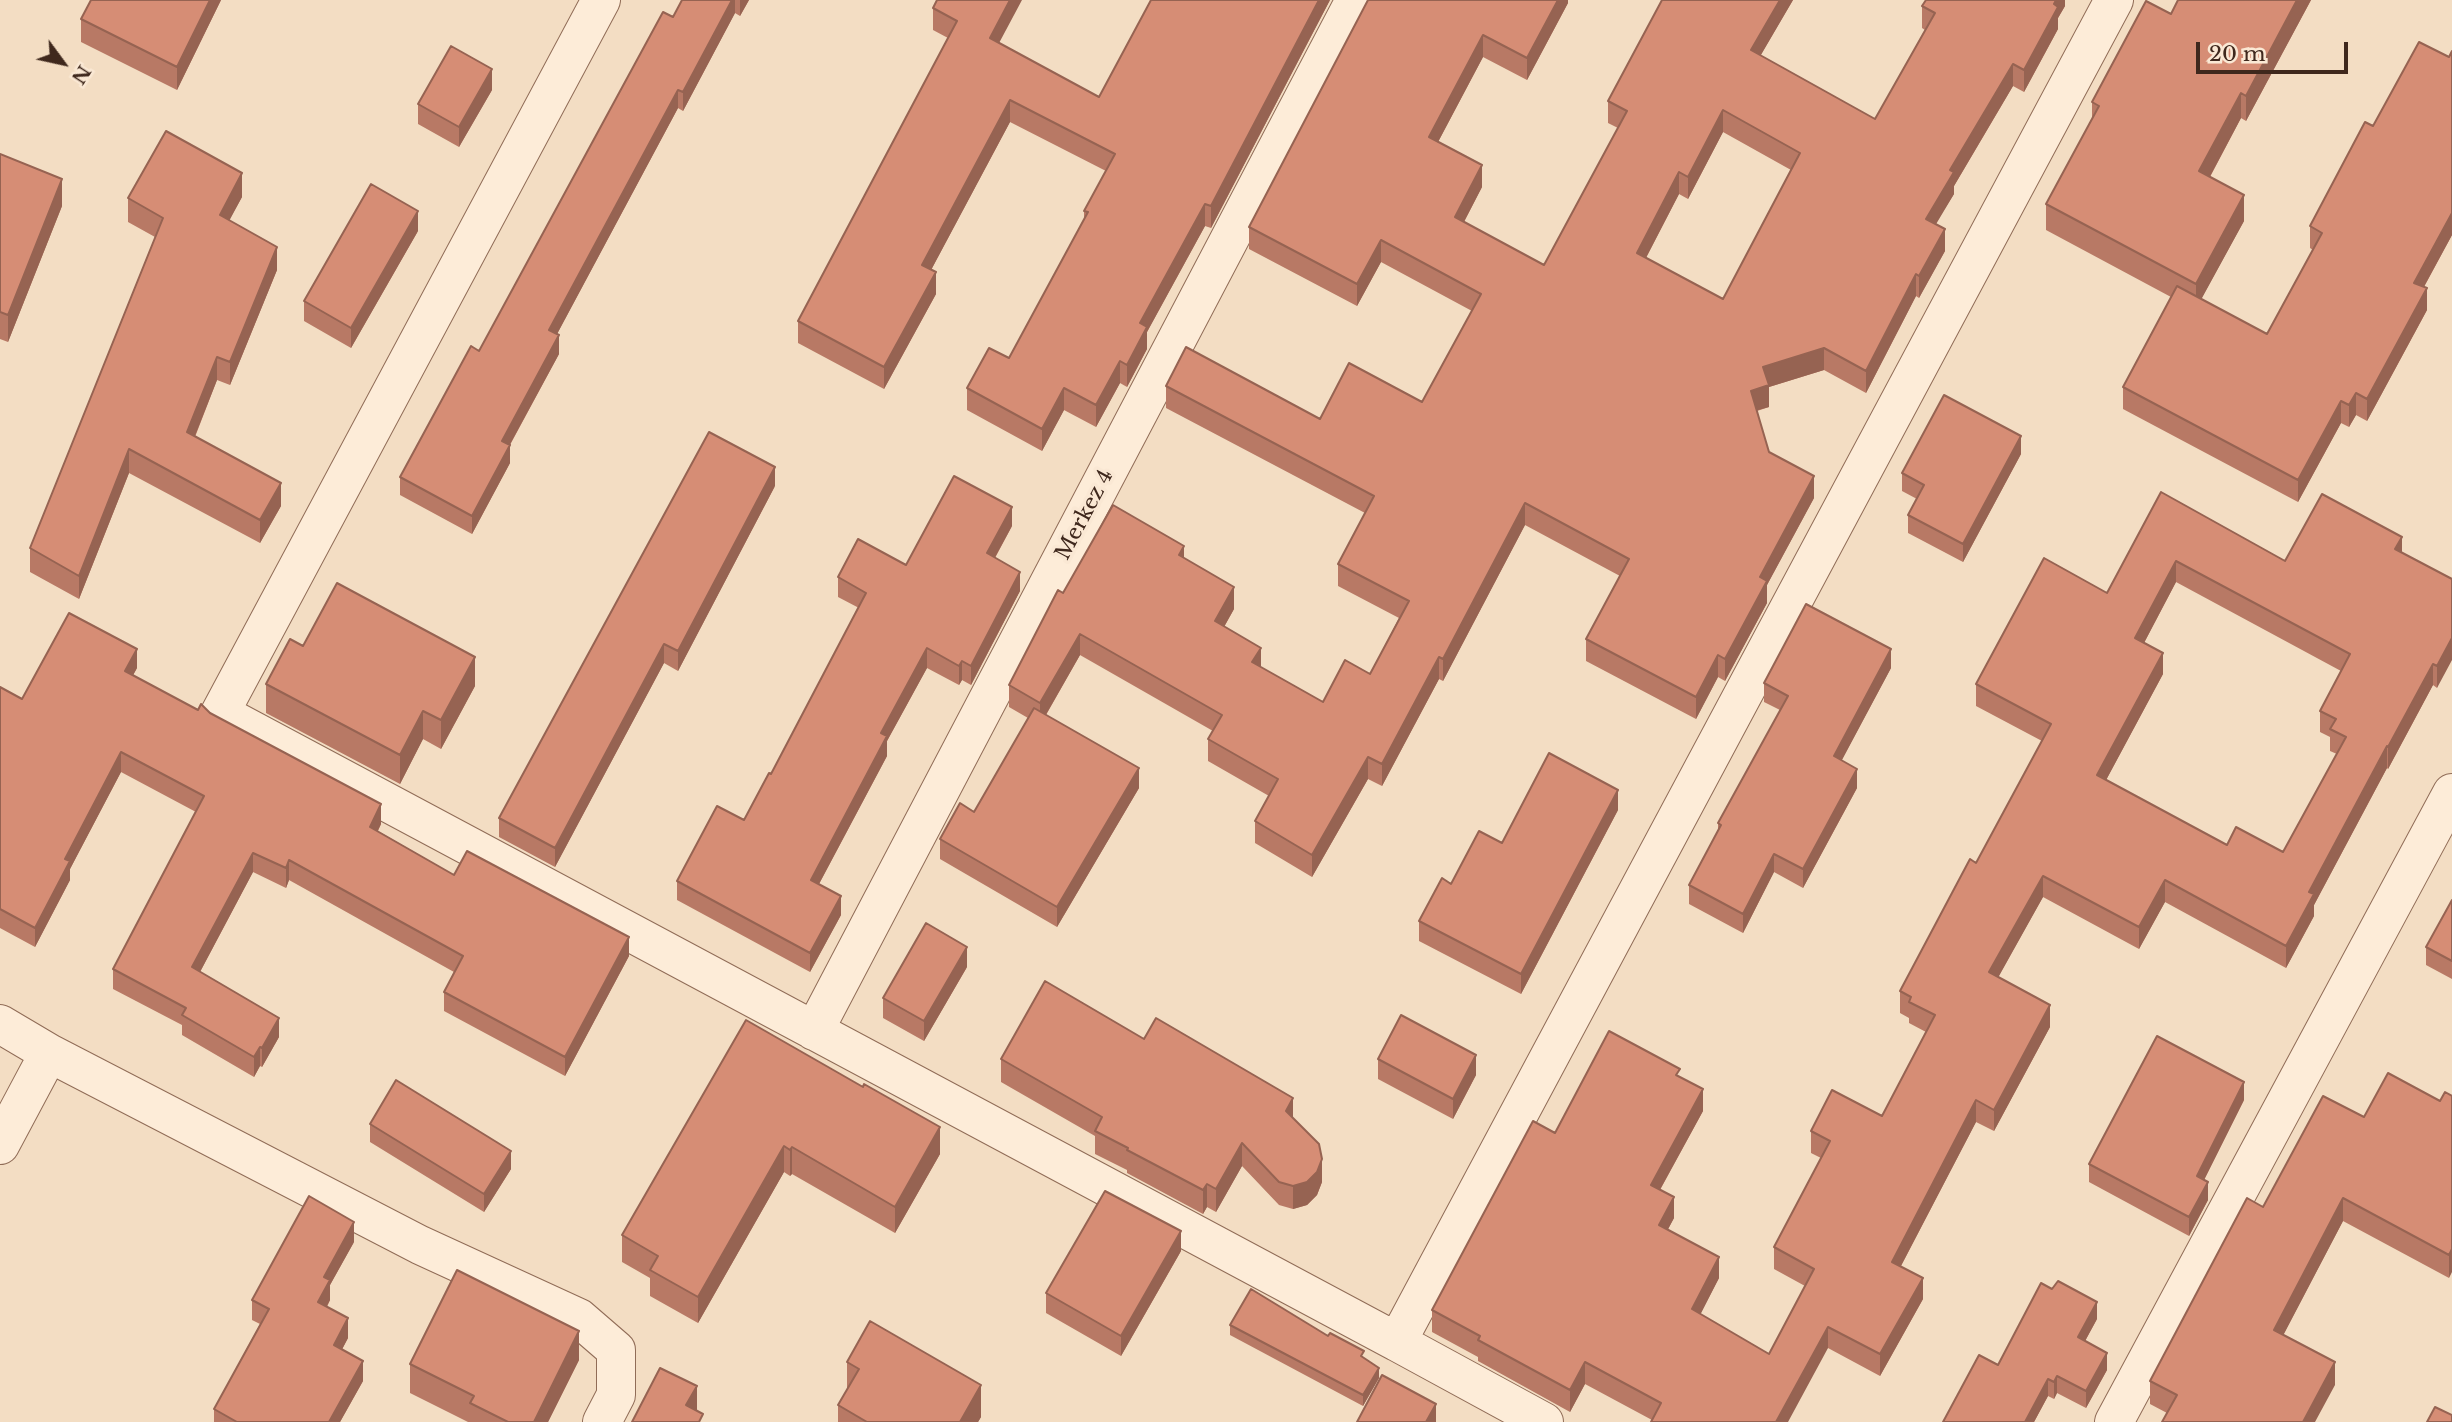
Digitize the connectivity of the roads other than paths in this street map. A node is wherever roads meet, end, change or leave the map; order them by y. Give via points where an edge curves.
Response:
1 (601, 0) edge
2 (1356, 0) edge
3 (2115, 0) edge
4 (2452, 793) edge
5 (0, 1024) edge
6 (814, 1031) junction
7 (49, 1053) junction
8 (0, 1145) edge
9 (1397, 1342) junction
10 (602, 1422) edge
11 (1544, 1422) edge
12 (2115, 1422) edge

1 - 6 street via 220,713
2 - 6 street, Merkez 4
3 - 9 street
4 - 12 street
5 - 7 street
6 - 9 street
7 - 8 street
7 - 10 street via 420,1245 579,1318 616,1350 616,1395
9 - 11 street

